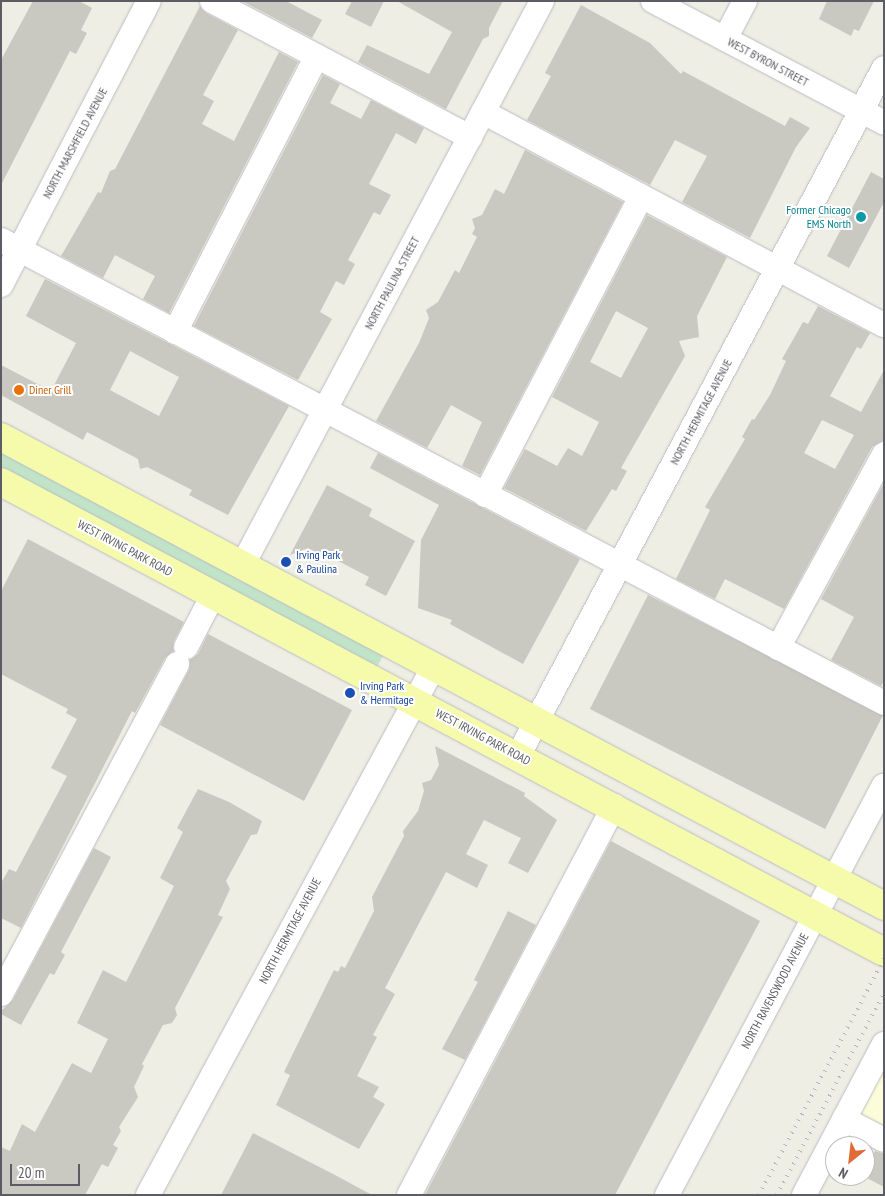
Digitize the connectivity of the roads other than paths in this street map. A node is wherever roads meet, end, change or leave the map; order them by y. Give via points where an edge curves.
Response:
1 (149, 1) edge
2 (212, 1) edge
3 (542, 1) edge
4 (653, 1) edge
5 (745, 1) edge
6 (725, 39) junction
7 (317, 56) junction
8 (884, 68) edge
9 (861, 111) junction
10 (483, 112) junction
11 (884, 123) edge
12 (470, 137) junction
13 (641, 196) junction
14 (10, 245) edge
15 (777, 269) junction
16 (1, 286) edge
17 (884, 326) edge
18 (175, 332) junction
19 (324, 410) junction
20 (1, 437) edge
21 (884, 454) edge
22 (4, 490) edge
23 (485, 495) junction
24 (242, 566) junction
25 (620, 566) junction
26 (214, 595) junction
27 (778, 648) junction
28 (432, 668) junction
29 (414, 702) junction
30 (884, 703) edge
31 (537, 722) junction
32 (518, 756) junction
33 (884, 786) edge
34 (614, 806) junction
35 (834, 880) junction
36 (884, 906) edge
37 (815, 916) junction
38 (884, 952) edge
39 (1, 994) edge
40 (884, 1044) edge
41 (844, 1119) junction
42 (884, 1140) edge
43 (148, 1195) edge
44 (409, 1195) edge
45 (667, 1195) edge
46 (804, 1195) edge

1 - 14 street, NORTH MARSHFIELD AVENUE
2 - 7 street
3 - 10 street, NORTH PAULINA STREET
4 - 6 street, WEST BYRON STREET
5 - 6 street
6 - 9 street, WEST BYRON STREET
7 - 12 street
7 - 18 street
8 - 9 street, NORTH HERMITAGE AVENUE
9 - 11 street, WEST BYRON STREET
9 - 15 street, NORTH HERMITAGE AVENUE
10 - 12 street, NORTH PAULINA STREET
10 - 13 street
12 - 19 street, NORTH PAULINA STREET
13 - 15 street
13 - 23 street
14 - 16 street, NORTH MARSHFIELD AVENUE
14 - 18 street
15 - 17 street
15 - 25 street, NORTH HERMITAGE AVENUE
18 - 19 street
19 - 23 street
19 - 24 street, NORTH PAULINA STREET
20 - 24 main road
21 - 27 street
22 - 26 main road, WEST IRVING PARK ROAD
23 - 25 street
24 - 28 main road
25 - 27 street
25 - 31 street, NORTH HERMITAGE AVENUE
26 - 29 main road, WEST IRVING PARK ROAD
26 - 39 street
27 - 30 street
28 - 29 street, NORTH HERMITAGE AVENUE
28 - 31 main road
29 - 32 main road, WEST IRVING PARK ROAD
29 - 43 street, NORTH HERMITAGE AVENUE
31 - 32 street, NORTH HERMITAGE AVENUE
31 - 35 main road
32 - 34 main road, WEST IRVING PARK ROAD
33 - 35 street, NORTH RAVENSWOOD AVENUE
34 - 37 main road, WEST IRVING PARK ROAD
34 - 44 street
35 - 36 main road
35 - 37 street, NORTH RAVENSWOOD AVENUE
37 - 38 main road, WEST IRVING PARK ROAD
37 - 45 street, NORTH RAVENSWOOD AVENUE
40 - 41 street
41 - 42 street
41 - 46 street

